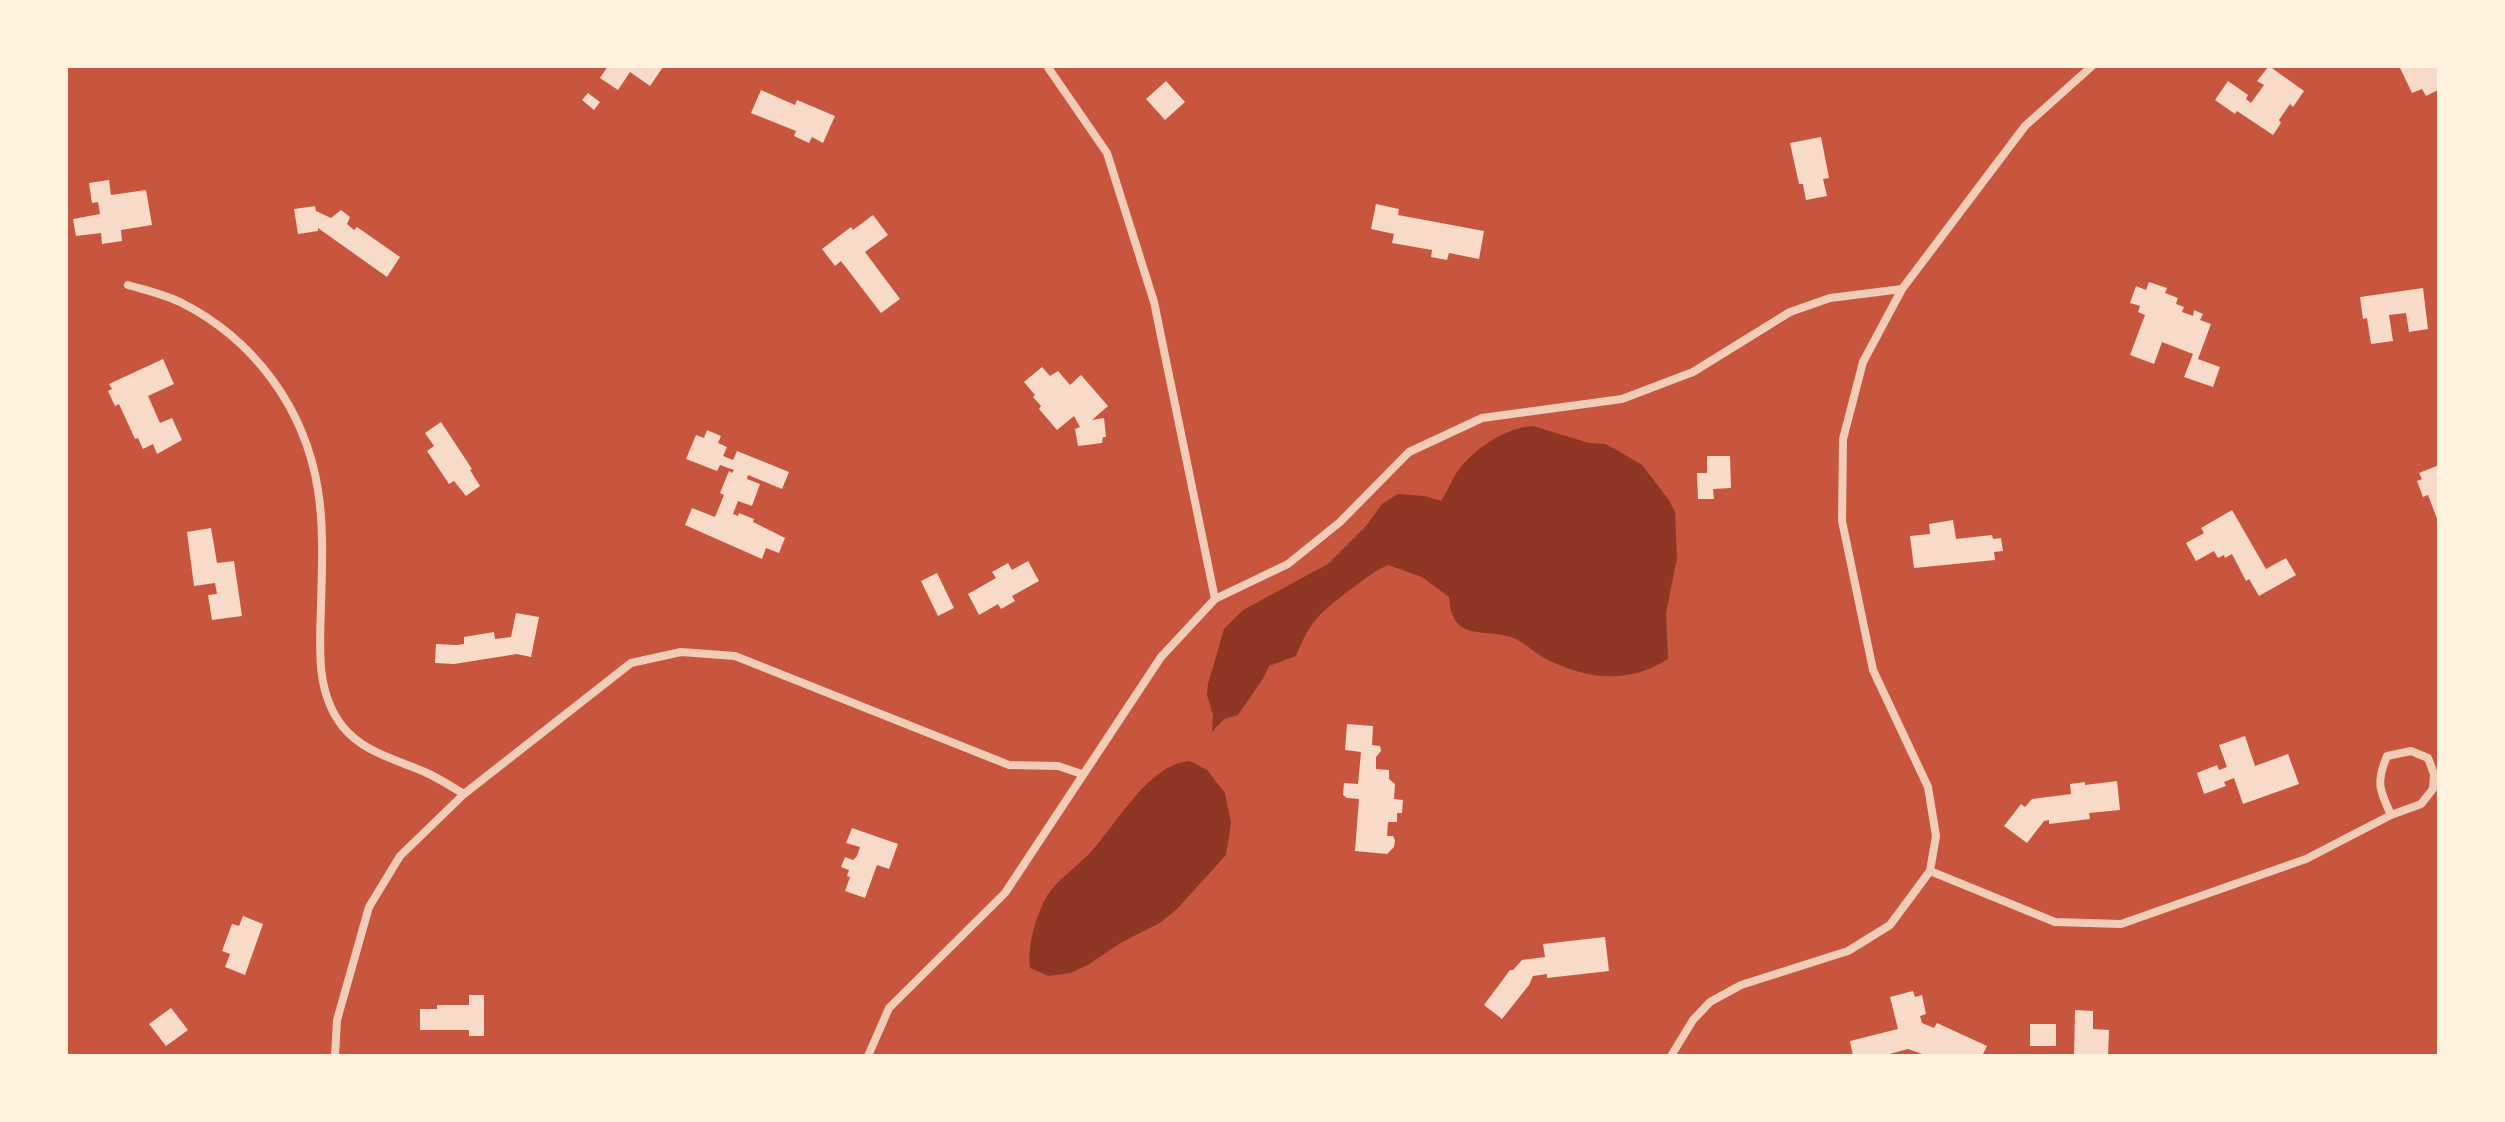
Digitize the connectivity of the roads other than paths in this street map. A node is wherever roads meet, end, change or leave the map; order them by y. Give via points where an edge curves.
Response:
1 (1047, 66) edge
2 (2092, 66) edge
3 (128, 285) dead end
4 (1902, 289) junction
5 (1215, 599) junction
6 (1082, 774) junction
7 (464, 794) junction
8 (2391, 815) junction
9 (1930, 871) junction
10 (335, 1056) edge
11 (868, 1056) edge
12 (1671, 1056) edge

1 - 5 street via 1107,153 1116,180 1154,302
2 - 4 street via 2025,126
3 - 7 street via 178,300 228,330 276,381 297,419 318,489 320,660 331,709 357,741
4 - 5 street via 1830,298 1790,312 1693,372 1622,399 1482,418 1409,452 1340,522 1288,564
4 - 9 street via 1863,362 1843,439 1842,521 1873,670 1928,787 1936,836
5 - 6 street via 1161,657
6 - 7 street via 1058,766 1009,765 735,656 681,652 631,663
6 - 11 street via 1005,893 889,1008
7 - 10 street via 400,856 369,907 337,1020
8 - 8 street via 2421,804 2433,789 2428,758 2411,751 2387,756 2378,777
8 - 9 street via 2306,859 2121,924 2055,922
9 - 12 street via 1890,925 1848,951 1741,985 1710,1002

